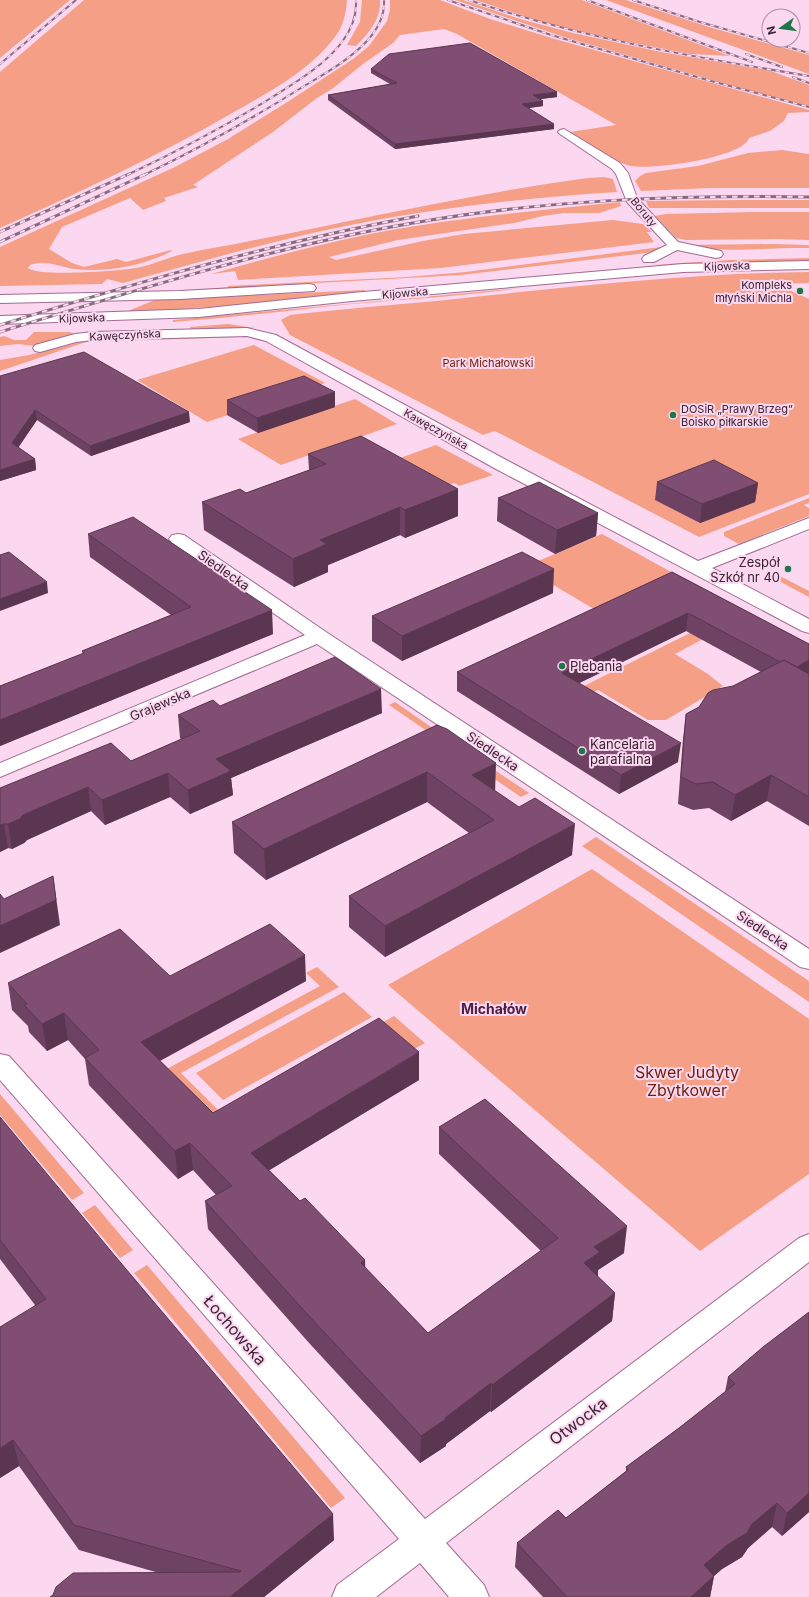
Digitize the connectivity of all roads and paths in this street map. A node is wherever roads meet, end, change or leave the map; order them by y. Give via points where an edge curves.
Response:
1 (564, 132) dead end
2 (674, 245) junction
3 (779, 253) dead end
4 (809, 253) edge
5 (716, 254) junction
6 (732, 254) dead end
7 (649, 259) junction
8 (809, 265) edge
9 (0, 299) edge
10 (0, 320) edge
11 (40, 348) dead end
12 (809, 523) edge
13 (178, 539) dead end
14 (697, 568) junction
15 (809, 627) edge
16 (320, 636) junction
17 (0, 771) edge
18 (809, 961) edge
19 (0, 1063) edge
20 (809, 1246) edge
21 (421, 1540) junction
22 (349, 1597) edge
23 (472, 1597) edge

1 - 2 street, Boruty via 616,166 622,173 631,199
2 - 5 street
2 - 7 street
3 - 4 street
5 - 6 street, Kijowska
5 - 7 street, Kijowska
7 - 9 street, Kijowska via 490,276 381,284 180,295
8 - 10 street, Kijowska via 667,269 199,313
11 - 14 street, Kawęczyńska via 75,338 93,336 227,331 257,333 271,338 507,468
12 - 14 street
13 - 16 street, Siedlecka
14 - 15 street, Kawęczyńska
16 - 17 street, Grajewska
16 - 18 street, Siedlecka
19 - 21 street, Łochowska
20 - 21 street, Otwocka
21 - 22 street, Otwocka
21 - 23 street, Łochowska

